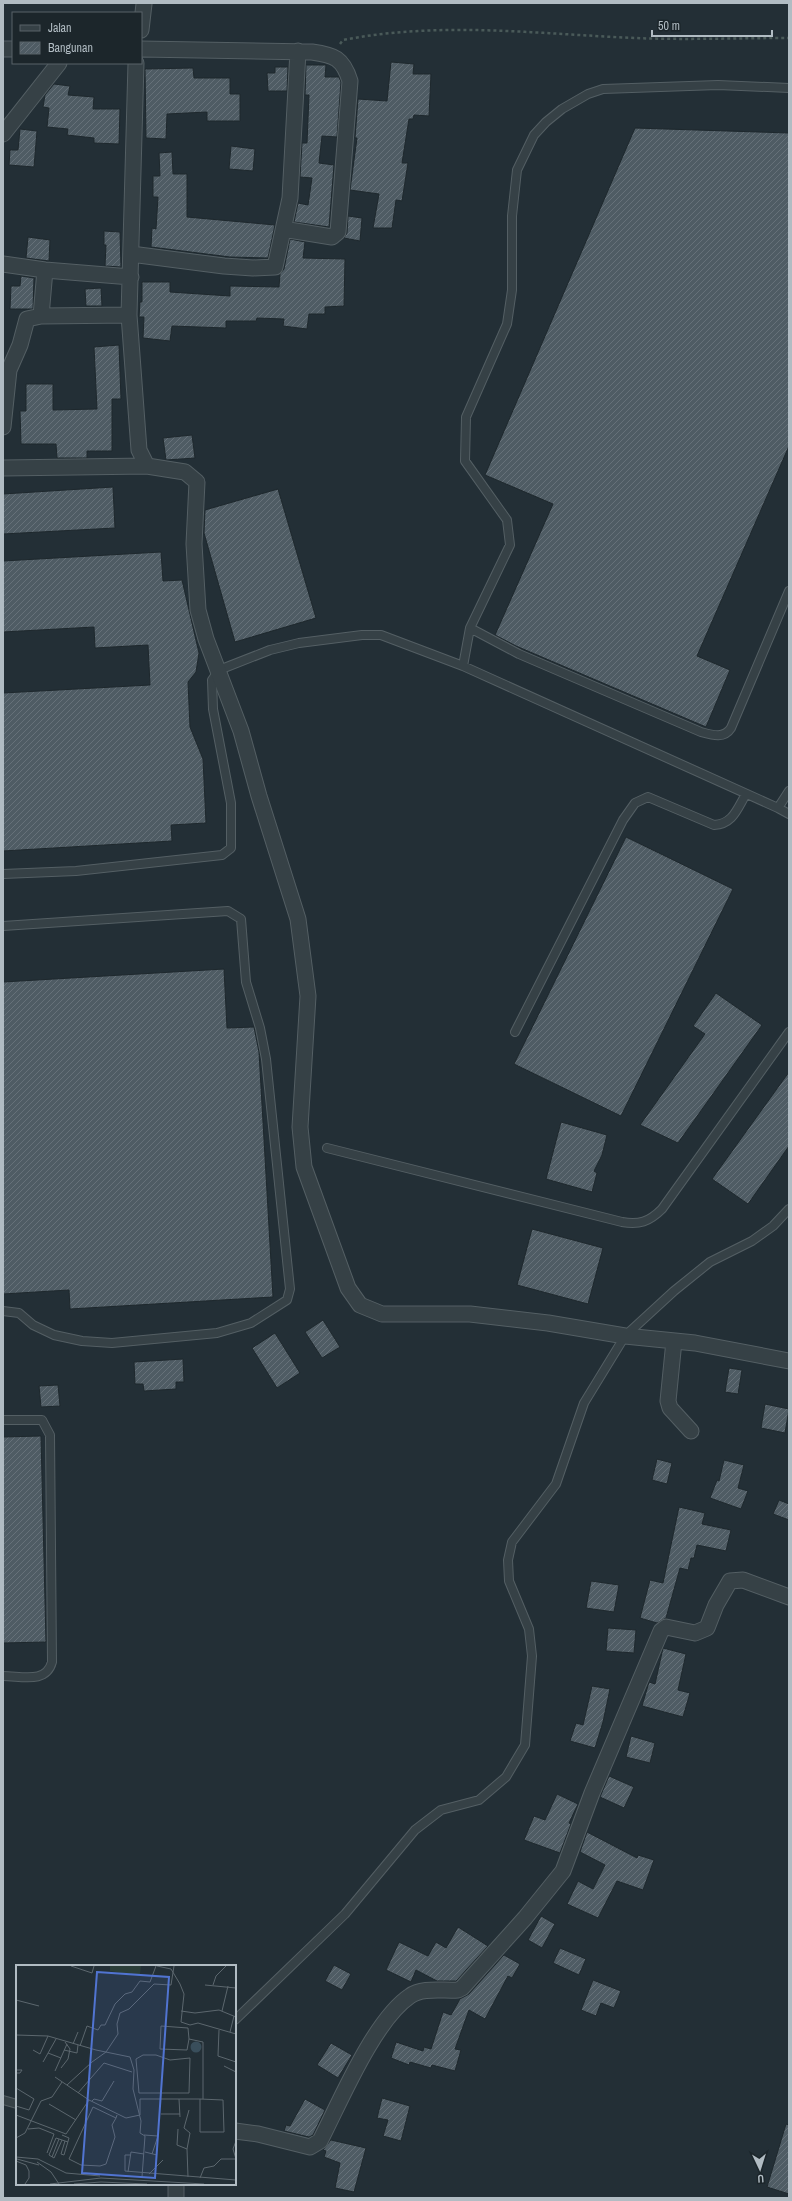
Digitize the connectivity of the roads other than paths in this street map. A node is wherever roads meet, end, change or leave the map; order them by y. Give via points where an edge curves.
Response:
1 (144, 4) edge
2 (142, 21) edge
3 (142, 49) edge
4 (298, 52) junction
5 (58, 64) edge
6 (136, 64) edge
7 (789, 88) edge
8 (3, 134) edge
9 (284, 232) junction
10 (131, 254) junction
11 (3, 264) edge
12 (45, 270) junction
13 (131, 277) junction
14 (130, 315) junction
15 (41, 316) junction
16 (3, 427) edge
17 (147, 466) junction
18 (3, 468) edge
19 (789, 591) edge
20 (470, 628) junction
21 (463, 666) junction
22 (219, 670) junction
23 (789, 791) edge
24 (746, 794) junction
25 (778, 808) junction
26 (789, 814) edge
27 (3, 874) edge
28 (3, 926) edge
29 (516, 1032) dead end
30 (789, 1032) edge
31 (327, 1148) dead end
32 (789, 1209) edge
33 (3, 1311) edge
34 (625, 1336) junction
35 (674, 1341) junction
36 (789, 1361) edge
37 (3, 1420) edge
38 (691, 1431) dead end
39 (789, 1597) edge
40 (3, 1676) edge
41 (236, 2019) edge
42 (3, 2100) edge
43 (16, 2104) edge
44 (236, 2131) edge
45 (176, 2185) edge
46 (176, 2198) edge

1 - 2 street
3 - 4 street
4 - 9 street via 290,198
4 - 9 street via 330,54 345,67 350,81 338,230 332,238 289,230
5 - 8 street
6 - 10 street
7 - 20 lane via 718,85 603,88 562,109 534,135 516,170 513,190 512,290 507,324 466,417 465,461 507,520 510,545
9 - 10 street via 276,265 272,268 224,266
10 - 13 street
11 - 12 street
12 - 13 street
12 - 15 street
13 - 14 street
14 - 15 street
14 - 17 street via 139,450
15 - 16 street via 30,317 26,321 20,345 8,370
17 - 18 street
17 - 22 street via 185,472 197,482 194,544 196,599 201,626
19 - 20 lane via 731,728 728,733 722,735 713,735 694,728 519,654
20 - 21 lane
21 - 22 lane via 381,635 362,634 270,650
21 - 24 lane
22 - 27 lane via 212,680 212,698 230,803 231,848 222,855 76,871
22 - 34 street via 241,731 258,796 298,919 308,996 300,1126 304,1167 354,1299 360,1305 382,1314 470,1314 548,1323
23 - 25 lane
24 - 25 lane
24 - 29 lane via 728,822 721,825 714,825 648,797 635,802 623,820
25 - 26 lane
28 - 33 lane via 228,911 241,919 246,982 266,1059 290,1289 287,1300 251,1323 217,1333 112,1343 82,1341 54,1335 33,1325 19,1313
30 - 31 lane via 662,1209 644,1222 622,1222
32 - 34 lane via 773,1226 752,1242 710,1262
34 - 35 street
34 - 41 lane via 584,1403 556,1484 512,1542 508,1560 509,1581 530,1629 532,1656 525,1745 506,1777 479,1800 441,1810 415,1830 345,1914
35 - 36 street
35 - 38 street via 668,1401 670,1408
37 - 40 lane via 42,1420 50,1435 52,1662 50,1671 41,1677
39 - 44 street via 743,1580 730,1581 716,1605 708,1628 695,1633 666,1627 661,1631 592,1792 564,1871 462,1988 421,1991 410,1996 390,2015 372,2041 316,2145 310,2147
42 - 43 lane
45 - 46 street

